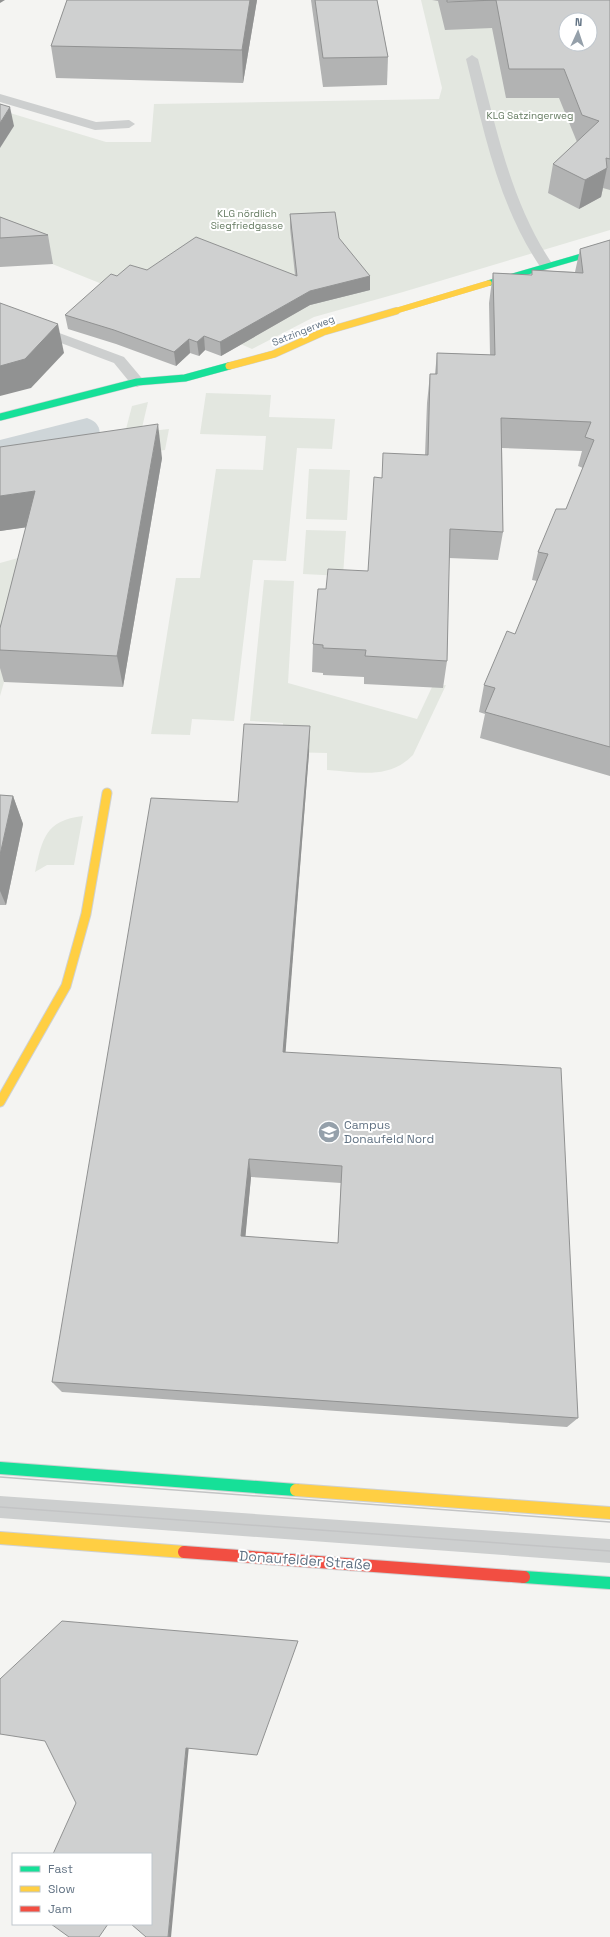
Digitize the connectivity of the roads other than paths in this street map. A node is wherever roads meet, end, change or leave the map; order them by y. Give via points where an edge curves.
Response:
1 (472, 59) dead end
2 (0, 98) edge
3 (129, 124) dead end
4 (610, 248) edge
5 (546, 265) junction
6 (0, 315) edge
7 (138, 382) junction
8 (0, 417) edge
9 (107, 793) dead end
10 (0, 1102) edge
11 (0, 1468) edge
12 (0, 1507) edge
13 (610, 1513) edge
14 (0, 1538) edge
15 (610, 1551) edge
16 (610, 1583) edge

1 - 5 street via 508,190 530,242
2 - 3 street via 95,126
4 - 5 street, Satzingerweg
5 - 7 street, Satzingerweg via 323,332 274,354 184,378
6 - 7 street via 119,360
7 - 8 street, Satzingerweg
9 - 10 street via 86,914 66,986
11 - 13 street
12 - 15 lane
14 - 16 street, Donaufelder Straße

